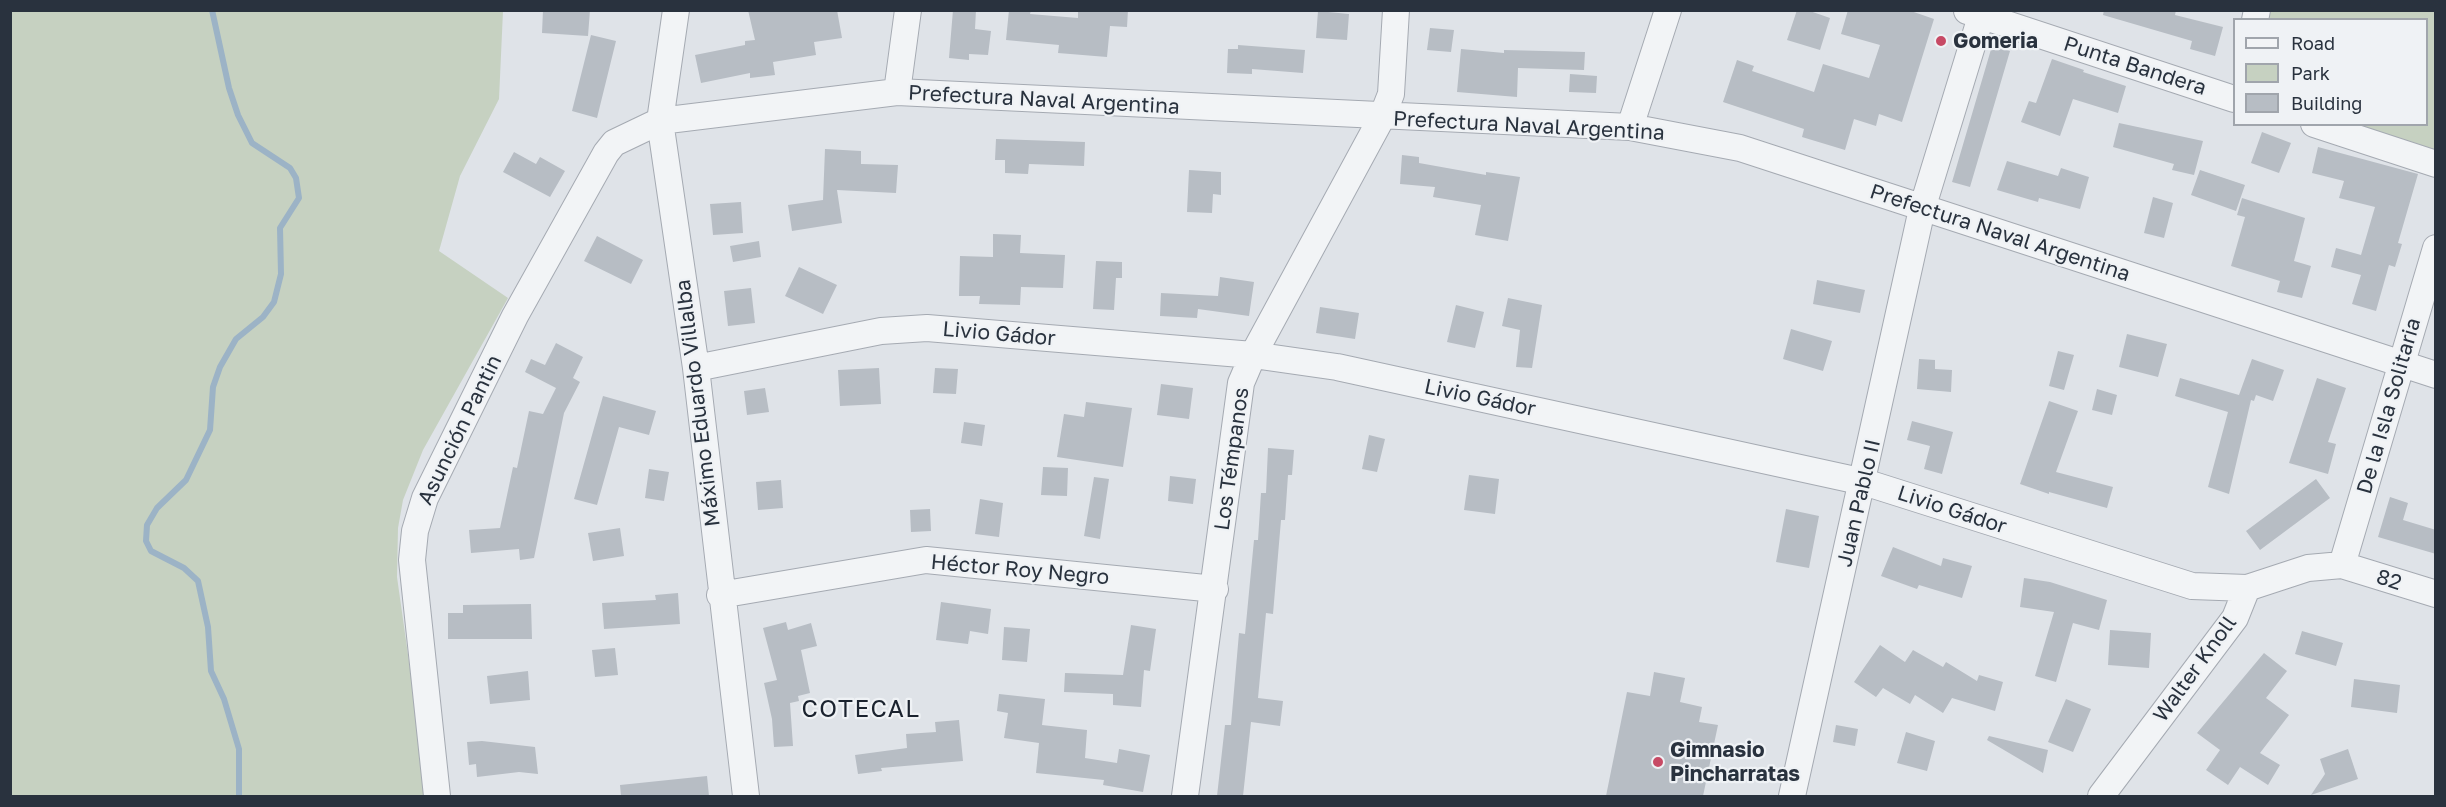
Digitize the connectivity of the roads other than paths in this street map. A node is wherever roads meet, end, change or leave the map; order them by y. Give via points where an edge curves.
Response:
1 (676, 10) edge
2 (908, 10) edge
3 (1396, 10) edge
4 (1668, 10) edge
5 (1977, 12) edge
6 (897, 92) junction
7 (2233, 94) edge
8 (1382, 117) junction
9 (660, 121) junction
10 (2320, 126) edge
11 (1630, 127) junction
12 (2436, 164) edge
13 (1922, 208) junction
14 (2436, 248) edge
15 (1253, 354) junction
16 (2402, 364) junction
17 (696, 368) junction
18 (2436, 375) edge
19 (1864, 482) junction
20 (2342, 565) junction
21 (2247, 588) junction
22 (1215, 589) junction
23 (2436, 594) edge
24 (720, 595) junction
25 (437, 796) edge
26 (746, 796) edge
27 (1185, 796) edge
28 (1792, 796) edge
29 (2101, 796) edge

1 - 9 street, Máximo Eduardo Villalba
2 - 6 street
3 - 8 street, Los Témpanos via 1391,94
4 - 11 street
5 - 7 street, Punta Bandera
5 - 13 street, Juan Pablo II
6 - 8 street, Prefectura Naval Argentina
6 - 9 street, Prefectura Naval Argentina
8 - 11 street, Prefectura Naval Argentina
8 - 15 street, Los Témpanos
9 - 17 street, Máximo Eduardo Villalba
9 - 25 street, Asunción Pantin via 614,143 606,153 515,316 425,498 415,531 412,560
10 - 12 street
11 - 13 street, Prefectura Naval Argentina via 1740,148
13 - 16 street, Prefectura Naval Argentina
13 - 19 street, Juan Pablo II
14 - 16 street, De la Isla Solitaria
15 - 17 street, Livio Gádor via 927,328 881,331
15 - 19 street, Livio Gádor via 1337,367
15 - 22 street, Los Témpanos via 1237,402
16 - 18 street, Prefectura Naval Argentina
16 - 20 street, De la Isla Solitaria
17 - 24 street, Máximo Eduardo Villalba
19 - 21 street, Livio Gádor via 2192,586
19 - 28 street, Juan Pablo II
20 - 21 street via 2308,568
20 - 23 street, 82
21 - 29 street, Walter Knoll via 2235,618
22 - 24 street, Héctor Roy Negro via 926,560
22 - 27 street, Los Témpanos
24 - 26 street, Máximo Eduardo Villalba

